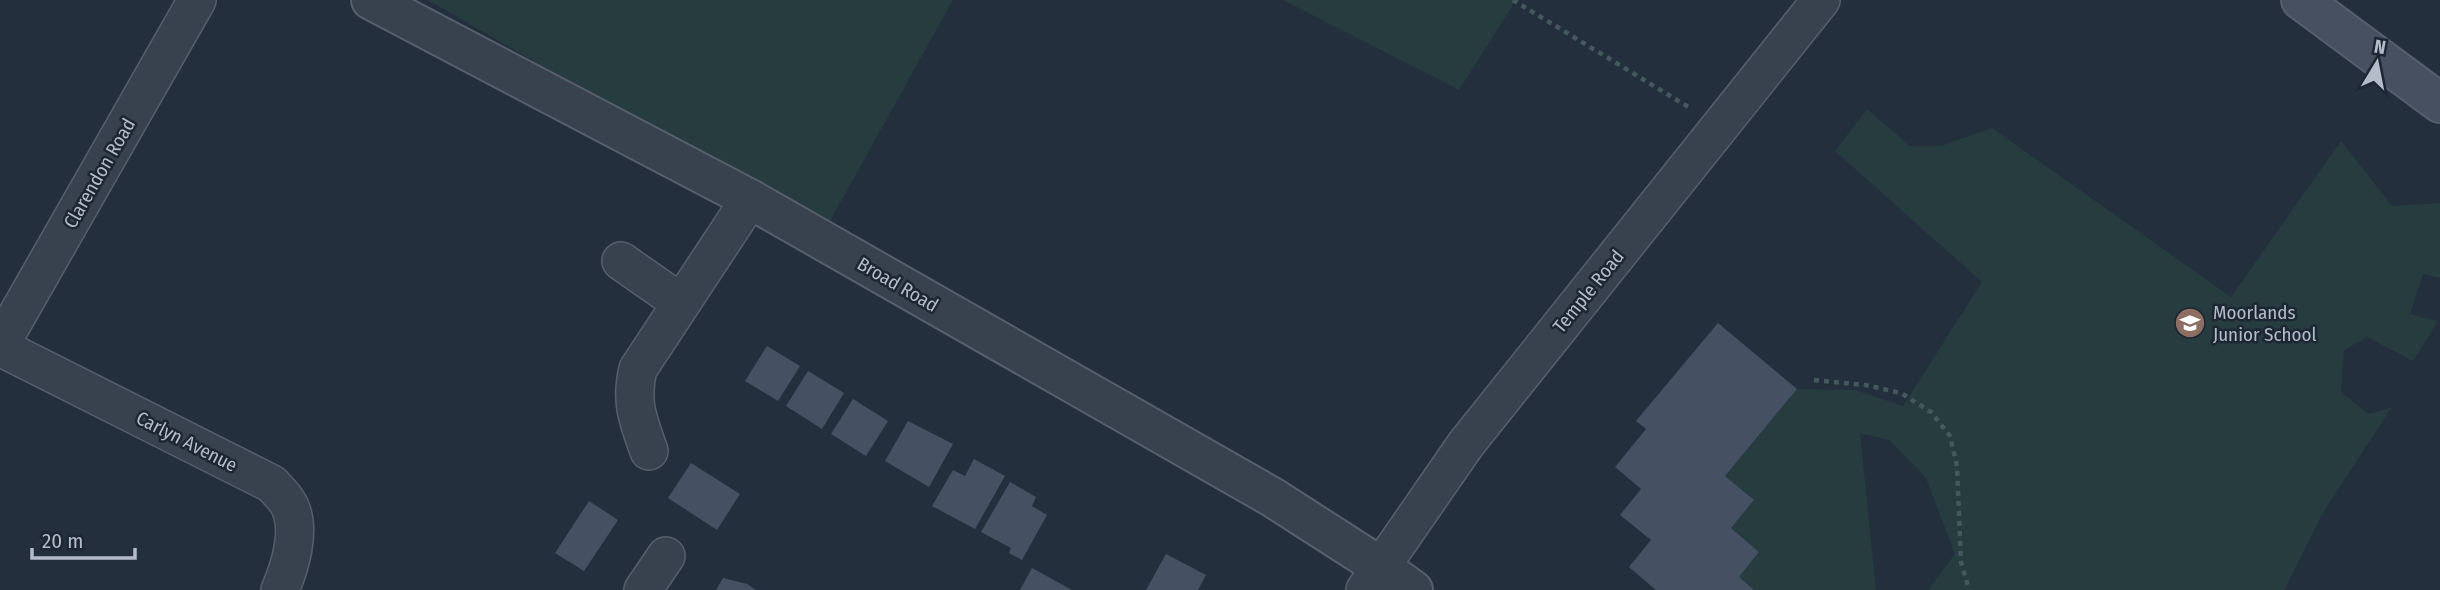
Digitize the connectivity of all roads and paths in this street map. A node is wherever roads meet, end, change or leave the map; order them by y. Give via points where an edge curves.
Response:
1 (197, 0) edge
2 (371, 0) edge
3 (1513, 0) edge
4 (1821, 0) edge
5 (2301, 0) edge
6 (2440, 103) edge
7 (1720, 126) junction
8 (750, 199) junction
9 (621, 261) dead end
10 (681, 303) junction
11 (0, 346) edge
12 (1814, 380) dead end
13 (649, 451) dead end
14 (666, 556) dead end
15 (1373, 578) edge
16 (280, 590) edge
17 (643, 590) edge
18 (1412, 590) edge
19 (1969, 590) edge

1 - 11 street, Clarendon Road
2 - 8 street, Broad Road
3 - 7 path
4 - 7 street, Temple Road
5 - 6 main road
7 - 15 street, Temple Road via 1466,444
8 - 10 street
8 - 15 street, Broad Road via 1272,497
9 - 10 street
10 - 13 street via 638,369 633,390
11 - 16 street, Carlyn Avenue via 272,484 290,506 295,538
12 - 19 path via 1901,393 1931,412 1950,436 1957,466 1961,562
14 - 17 street
15 - 18 street, Broad Road

